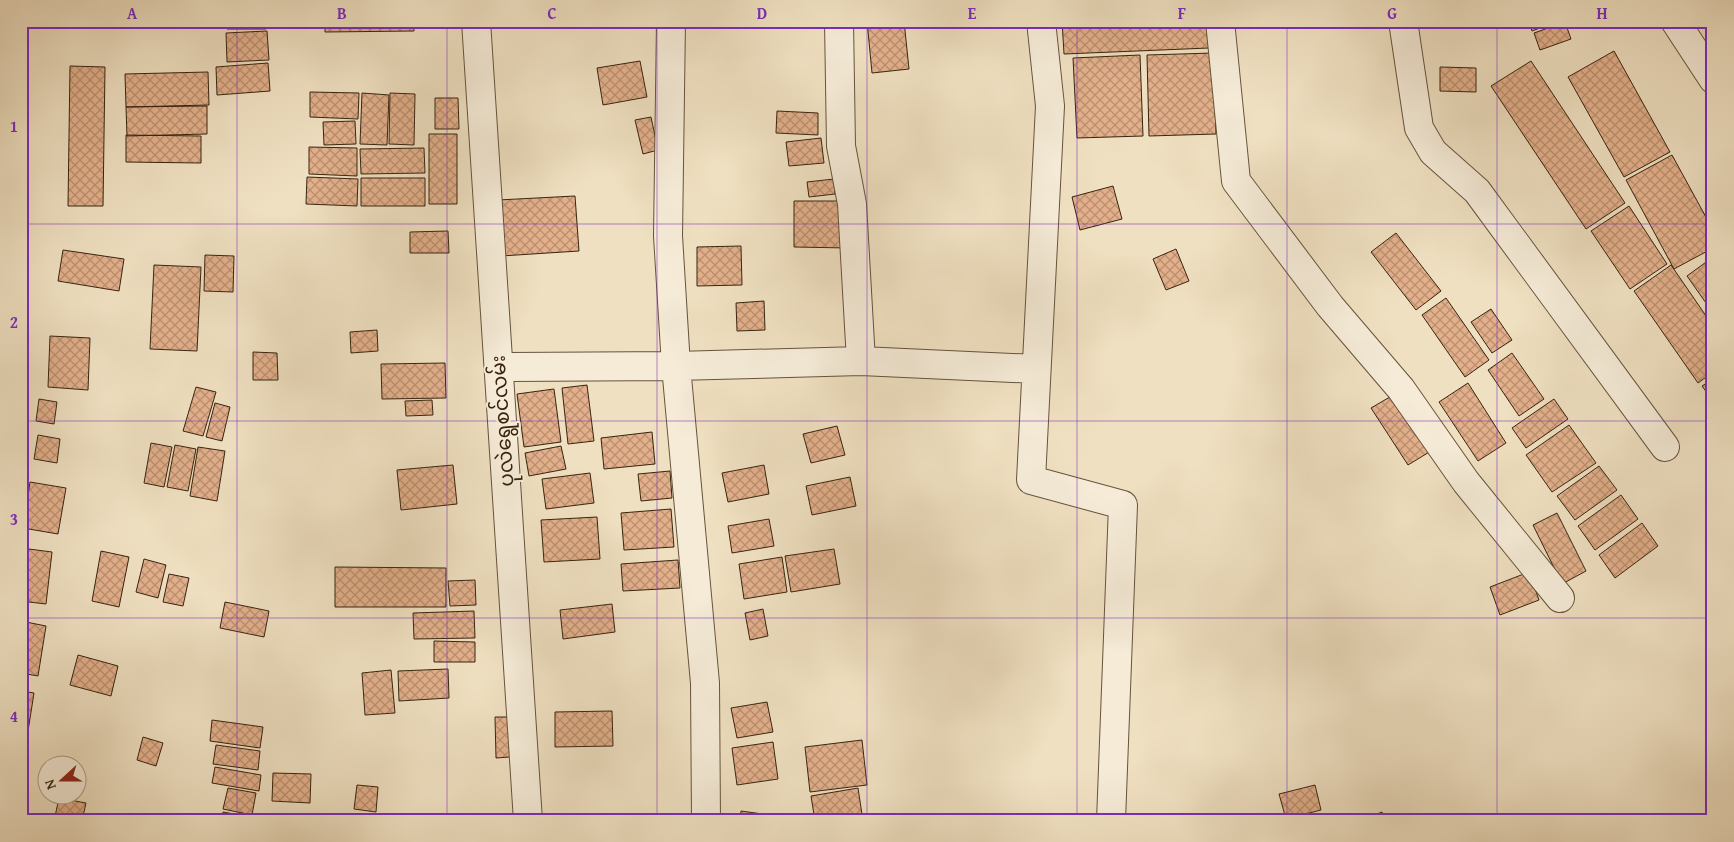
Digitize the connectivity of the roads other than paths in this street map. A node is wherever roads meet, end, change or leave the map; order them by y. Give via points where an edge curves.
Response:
1 (476, 21) edge
2 (671, 21) edge
3 (839, 21) edge
4 (1040, 21) edge
5 (1220, 21) edge
6 (1403, 21) edge
7 (1675, 21) edge
8 (1713, 79) edge
9 (861, 361) junction
10 (498, 366) junction
11 (676, 366) junction
12 (1036, 369) junction
13 (1664, 447) dead end
14 (1560, 598) dead end
15 (528, 821) edge
16 (706, 821) edge
17 (1111, 821) edge

1 - 10 street, ပုလဲရွေစင်လမ်း
2 - 11 street via 668,236
3 - 9 street via 841,146 852,204
4 - 12 street via 1050,106
5 - 14 street via 1236,181 1330,306 1401,389 1466,482
6 - 13 street via 1419,128 1433,152 1477,192
7 - 8 street
9 - 11 street
9 - 12 street
10 - 11 street
10 - 15 street, ပုလဲရွေစင်လမ်း
11 - 16 street via 705,683
12 - 17 street via 1031,480 1124,505

